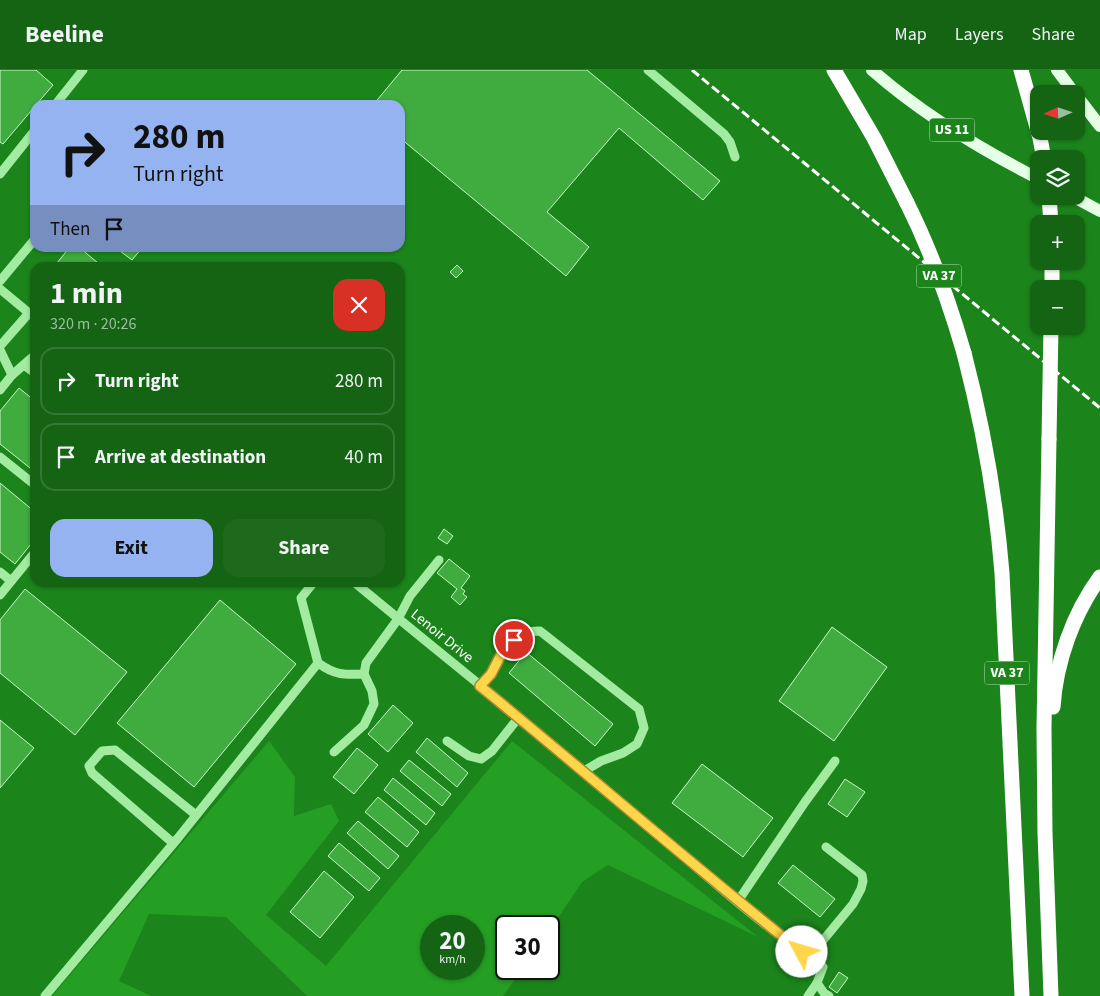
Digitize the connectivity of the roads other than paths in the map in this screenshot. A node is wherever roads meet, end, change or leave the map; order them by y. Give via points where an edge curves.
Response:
1 (83, 70) edge
2 (648, 70) edge
3 (834, 70) edge
4 (872, 70) edge
5 (1021, 70) edge
6 (1057, 70) edge
7 (1069, 85) edge
8 (59, 100) edge
9 (1085, 106) edge
10 (1100, 126) edge
11 (30, 136) edge
12 (1042, 150) edge
13 (735, 157) dead end
14 (0, 174) edge
15 (1030, 174) edge
16 (1085, 203) edge
17 (1100, 211) edge
18 (30, 244) edge
19 (0, 281) edge
20 (0, 289) edge
21 (30, 313) edge
22 (30, 317) edge
23 (1052, 335) edge
24 (0, 346) edge
25 (0, 350) edge
26 (30, 360) edge
27 (24, 365) junction
28 (30, 369) edge
29 (12, 375) junction
30 (0, 390) edge
31 (0, 457) edge
32 (30, 482) edge
33 (30, 558) edge
34 (439, 560) dead end
35 (0, 572) edge
36 (1100, 577) edge
37 (11, 581) junction
38 (310, 587) edge
39 (360, 587) edge
40 (0, 595) edge
41 (398, 619) junction
42 (318, 663) junction
43 (364, 674) junction
44 (480, 686) junction
45 (519, 717) junction
46 (447, 741) dead end
47 (334, 752) dead end
48 (835, 761) dead end
49 (584, 771) junction
50 (196, 815) junction
51 (173, 843) junction
52 (826, 847) dead end
53 (738, 901) junction
54 (802, 952) junction
55 (817, 983) junction
56 (44, 996) edge
57 (808, 996) edge
58 (829, 996) edge
59 (1022, 996) edge
60 (1052, 996) edge

1 - 8 street
2 - 13 street via 724,134
3 - 59 highway, VA 37, bridge via 874,138 937,272 964,353 986,445 999,534
4 - 15 main road, US 11 via 915,105
5 - 12 highway
6 - 7 main road
9 - 10 main road
11 - 14 street
16 - 17 main road
18 - 19 street
20 - 21 street
22 - 24 street
23 - 60 highway, VA 37, bridge via 1044,747
25 - 29 street
26 - 27 street
27 - 28 street
27 - 29 street
29 - 30 street
31 - 32 street
33 - 37 street
34 - 41 street via 410,596
35 - 37 street
36 - 60 highway via 1070,632 1054,694
37 - 40 street
38 - 42 street via 301,598
39 - 41 street, Lenoir Drive
41 - 43 street via 366,663
41 - 44 street, Lenoir Drive
42 - 43 street via 342,675
42 - 50 street
43 - 47 street via 374,704 364,725
44 - 45 street, Lenoir Drive
44 - 49 street via 491,674 505,647 522,632 540,631 639,709 644,728 637,744
45 - 46 street via 492,751 481,759 469,756
45 - 49 street, Lenoir Drive
48 - 53 street
49 - 53 street, Lenoir Drive
50 - 51 street
50 - 51 street via 115,750 102,751 89,766 92,773
51 - 56 street
52 - 54 street via 862,875 863,881 853,904 820,944
53 - 54 street, Lenoir Drive
54 - 55 street, Lenoir Drive via 823,967
55 - 57 street
55 - 58 street

